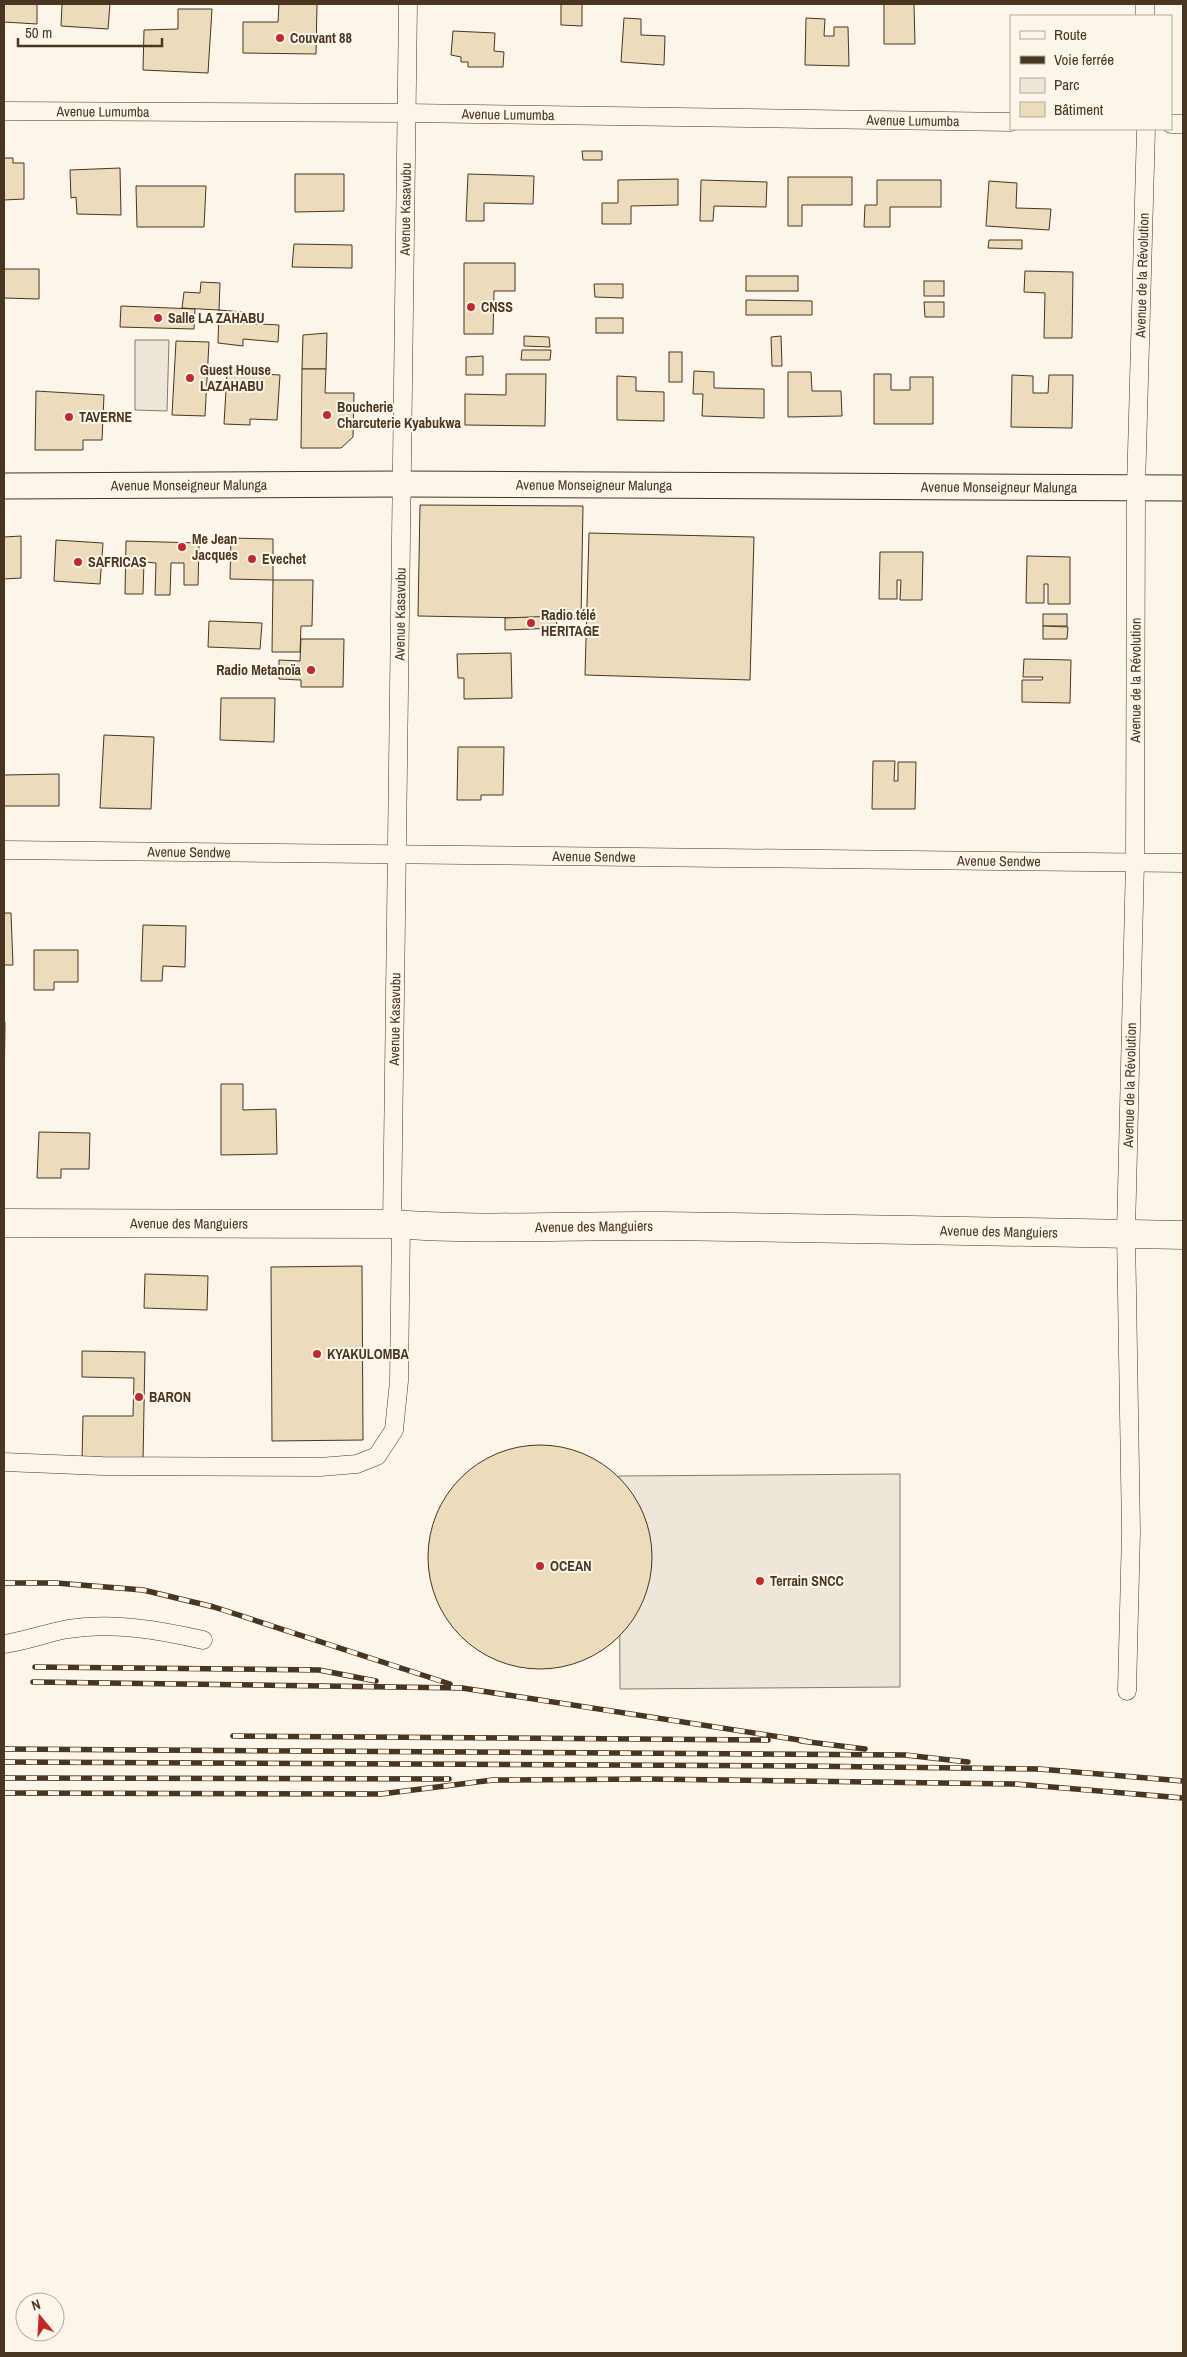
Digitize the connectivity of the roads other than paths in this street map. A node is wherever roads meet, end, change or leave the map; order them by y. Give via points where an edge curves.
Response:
1 (408, 4) edge
2 (4, 111) edge
3 (406, 113) junction
4 (1010, 122) edge
5 (1146, 130) edge
6 (402, 484) junction
7 (4, 486) edge
8 (1136, 488) junction
9 (1183, 488) edge
10 (4, 850) edge
11 (397, 854) junction
12 (1135, 862) junction
13 (1183, 863) edge
14 (4, 1224) edge
15 (396, 1224) junction
16 (1126, 1232) junction
17 (1183, 1235) edge
18 (4, 1462) edge
19 (203, 1640) dead end
20 (4, 1644) edge
21 (1127, 1691) dead end

1 - 3 street, Avenue Kasavubu
2 - 3 street, Avenue Lumumba
3 - 4 street, Avenue Lumumba
3 - 6 street, Avenue Kasavubu
5 - 8 street, Avenue de la Révolution
6 - 7 street, Avenue Monseigneur Malunga
6 - 8 street, Avenue Monseigneur Malunga
6 - 11 street, Avenue Kasavubu
8 - 9 street, Avenue Monseigneur Malunga
8 - 12 street, Avenue de la Révolution
10 - 11 street, Avenue Sendwe
11 - 12 street, Avenue Sendwe
11 - 15 street, Avenue Kasavubu
12 - 13 street, Avenue Sendwe
12 - 16 street, Avenue de la Révolution
14 - 15 highway, Avenue des Manguiers
15 - 16 highway, Avenue des Manguiers
15 - 18 street, Avenue Kasavubu via 399,1381 394,1430 377,1456 357,1464 320,1468
16 - 17 highway, Avenue des Manguiers
16 - 21 street, Avenue de la Révolution via 1131,1532
19 - 20 street via 140,1628 103,1626

